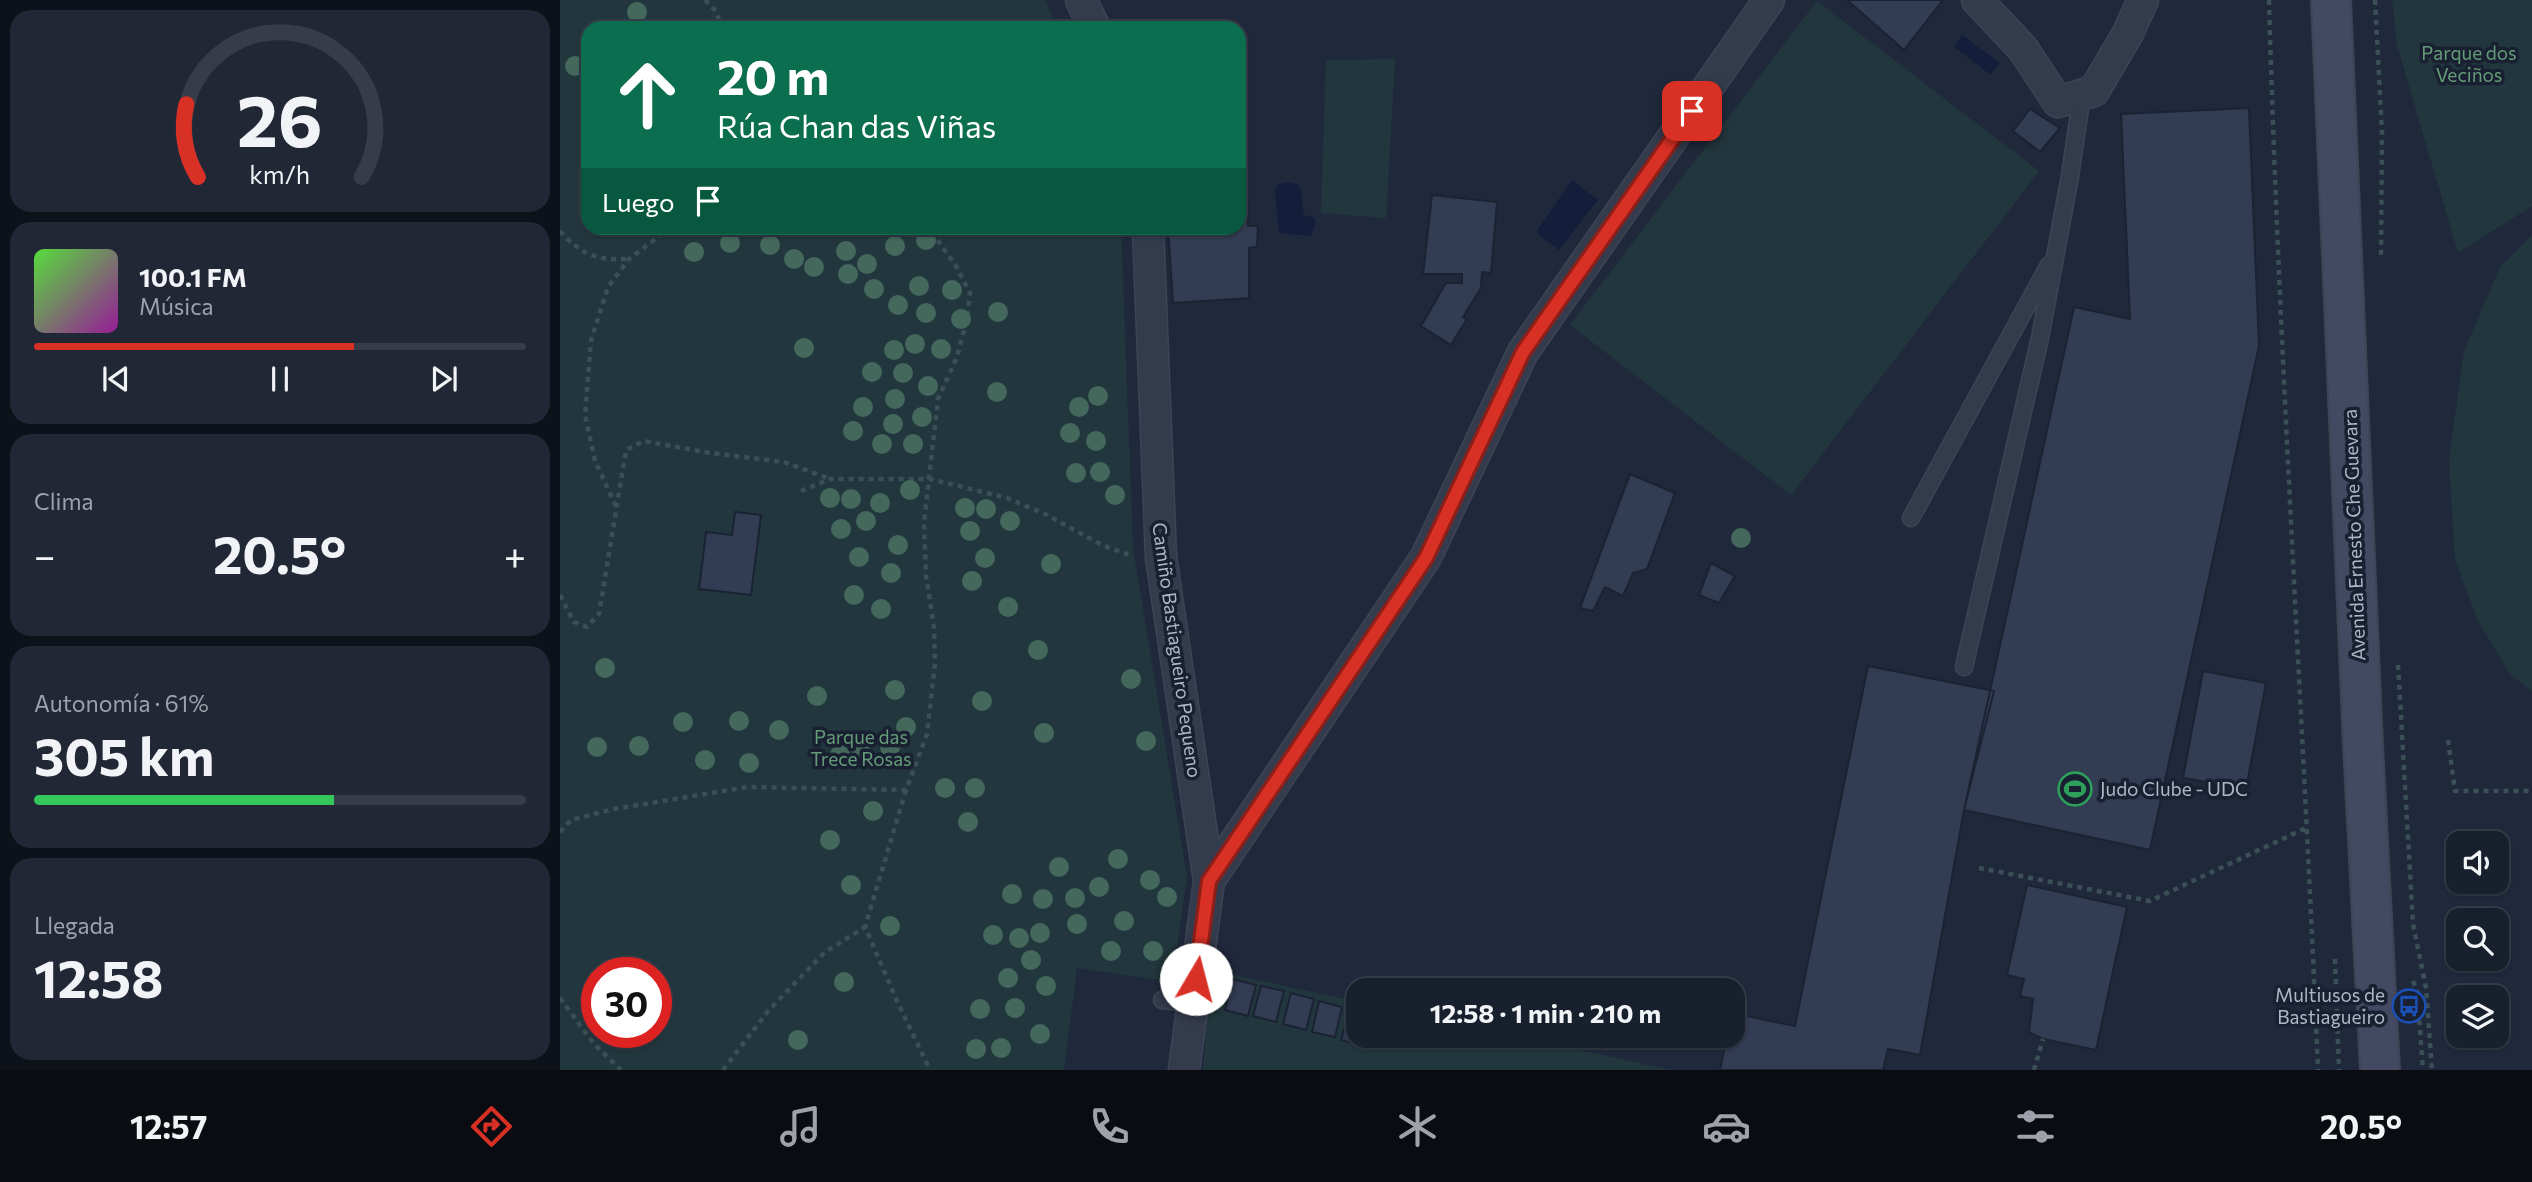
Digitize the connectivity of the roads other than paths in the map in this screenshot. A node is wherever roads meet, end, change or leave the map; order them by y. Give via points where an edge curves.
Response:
1 (1081, 0) edge
2 (1769, 0) edge
3 (1977, 0) edge
4 (2144, 0) edge
5 (2331, 0) edge
6 (1092, 21) edge
7 (2082, 94) junction
8 (1147, 235) edge
9 (2056, 251) junction
10 (1910, 518) dead end
11 (1964, 667) dead end
12 (1209, 881) junction
13 (1162, 1000) dead end
14 (1192, 1003) junction
15 (1184, 1070) edge
16 (2380, 1070) edge

1 - 6 street
2 - 12 street via 1523,352 1426,558
3 - 7 street via 2023,50 2057,102
4 - 7 street via 2094,90
5 - 16 main road, Avenida Ernesto Che Guevara
7 - 9 lane
8 - 12 street, Camiño Bastiagueiro Pequeno via 1161,557
9 - 10 lane
9 - 11 lane
12 - 14 street, Camiño Bastiagueiro Pequeno
13 - 14 lane
14 - 15 street, Camiño Bastiagueiro Pequeno

